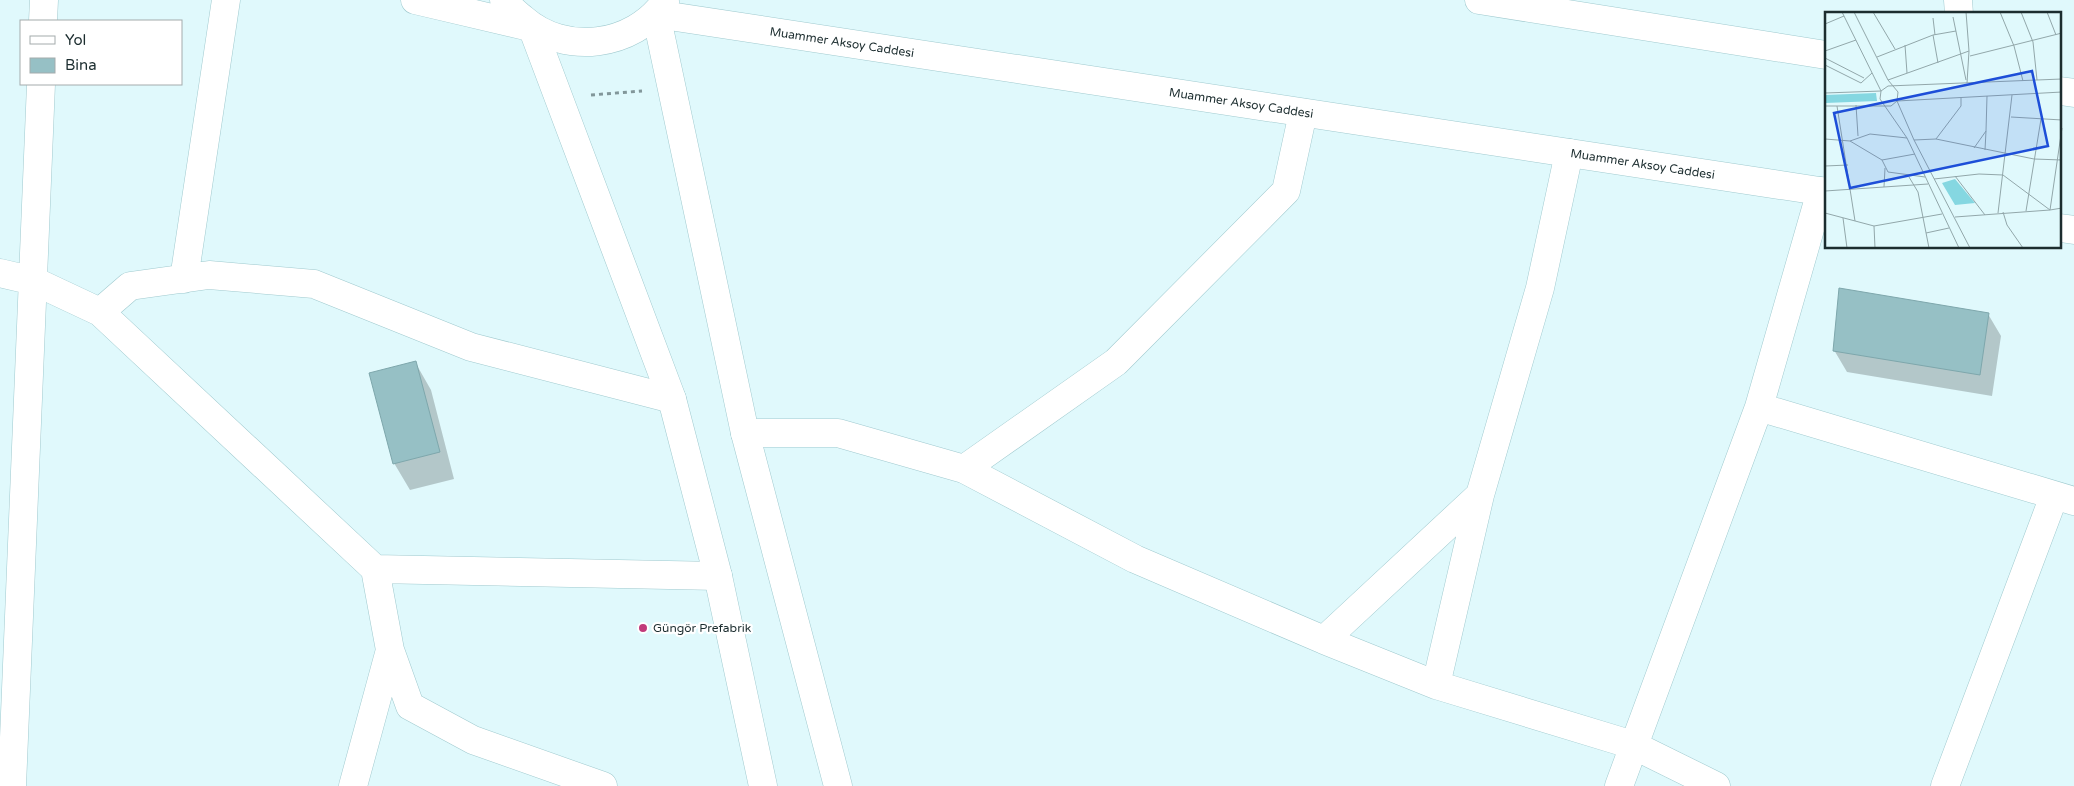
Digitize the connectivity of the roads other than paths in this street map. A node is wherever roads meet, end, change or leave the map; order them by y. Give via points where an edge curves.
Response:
1 (44, 0) edge
2 (226, 0) edge
3 (414, 0) edge
4 (504, 0) edge
5 (1479, 0) edge
6 (661, 7) edge
7 (43, 20) edge
8 (532, 27) junction
9 (1825, 54) edge
10 (41, 85) edge
11 (1303, 113) junction
12 (1568, 153) junction
13 (1824, 192) edge
14 (0, 273) edge
15 (184, 279) junction
16 (34, 281) junction
17 (100, 312) junction
18 (672, 399) junction
19 (1759, 407) junction
20 (745, 432) junction
21 (964, 469) junction
22 (1480, 495) junction
23 (2064, 499) edge
24 (11, 546) edge
25 (375, 569) junction
26 (718, 576) junction
27 (1324, 640) junction
28 (390, 650) junction
29 (1436, 685) junction
30 (1633, 745) junction
31 (12, 786) edge
32 (353, 786) edge
33 (603, 786) edge
34 (763, 786) edge
35 (838, 786) edge
36 (1619, 786) edge
37 (1716, 786) edge
38 (1944, 786) edge

1 - 7 street
2 - 15 street
3 - 8 street
4 - 8 street
5 - 9 street
6 - 8 street via 635,30 610,40 583,43 556,38
6 - 11 street, Muammer Aksoy Caddesi
6 - 20 street via 672,88
8 - 18 street
10 - 16 street
11 - 12 street, Muammer Aksoy Caddesi
11 - 21 street via 1286,191 1116,362
12 - 13 street, Muammer Aksoy Caddesi
12 - 22 street via 1540,288
13 - 19 street
14 - 16 street
15 - 17 street via 130,286
15 - 18 street via 209,275 314,284 471,347
16 - 17 street
16 - 24 street
17 - 25 street
18 - 26 street
19 - 23 street
19 - 30 street
20 - 21 street via 838,434
20 - 35 street
21 - 27 street via 1135,559
22 - 27 street
22 - 29 street
23 - 38 street
24 - 31 street via 18,666
25 - 26 street
25 - 28 street
26 - 34 street
27 - 29 street
28 - 32 street
28 - 33 street via 410,706 473,740
29 - 30 street
30 - 36 street
30 - 37 street

